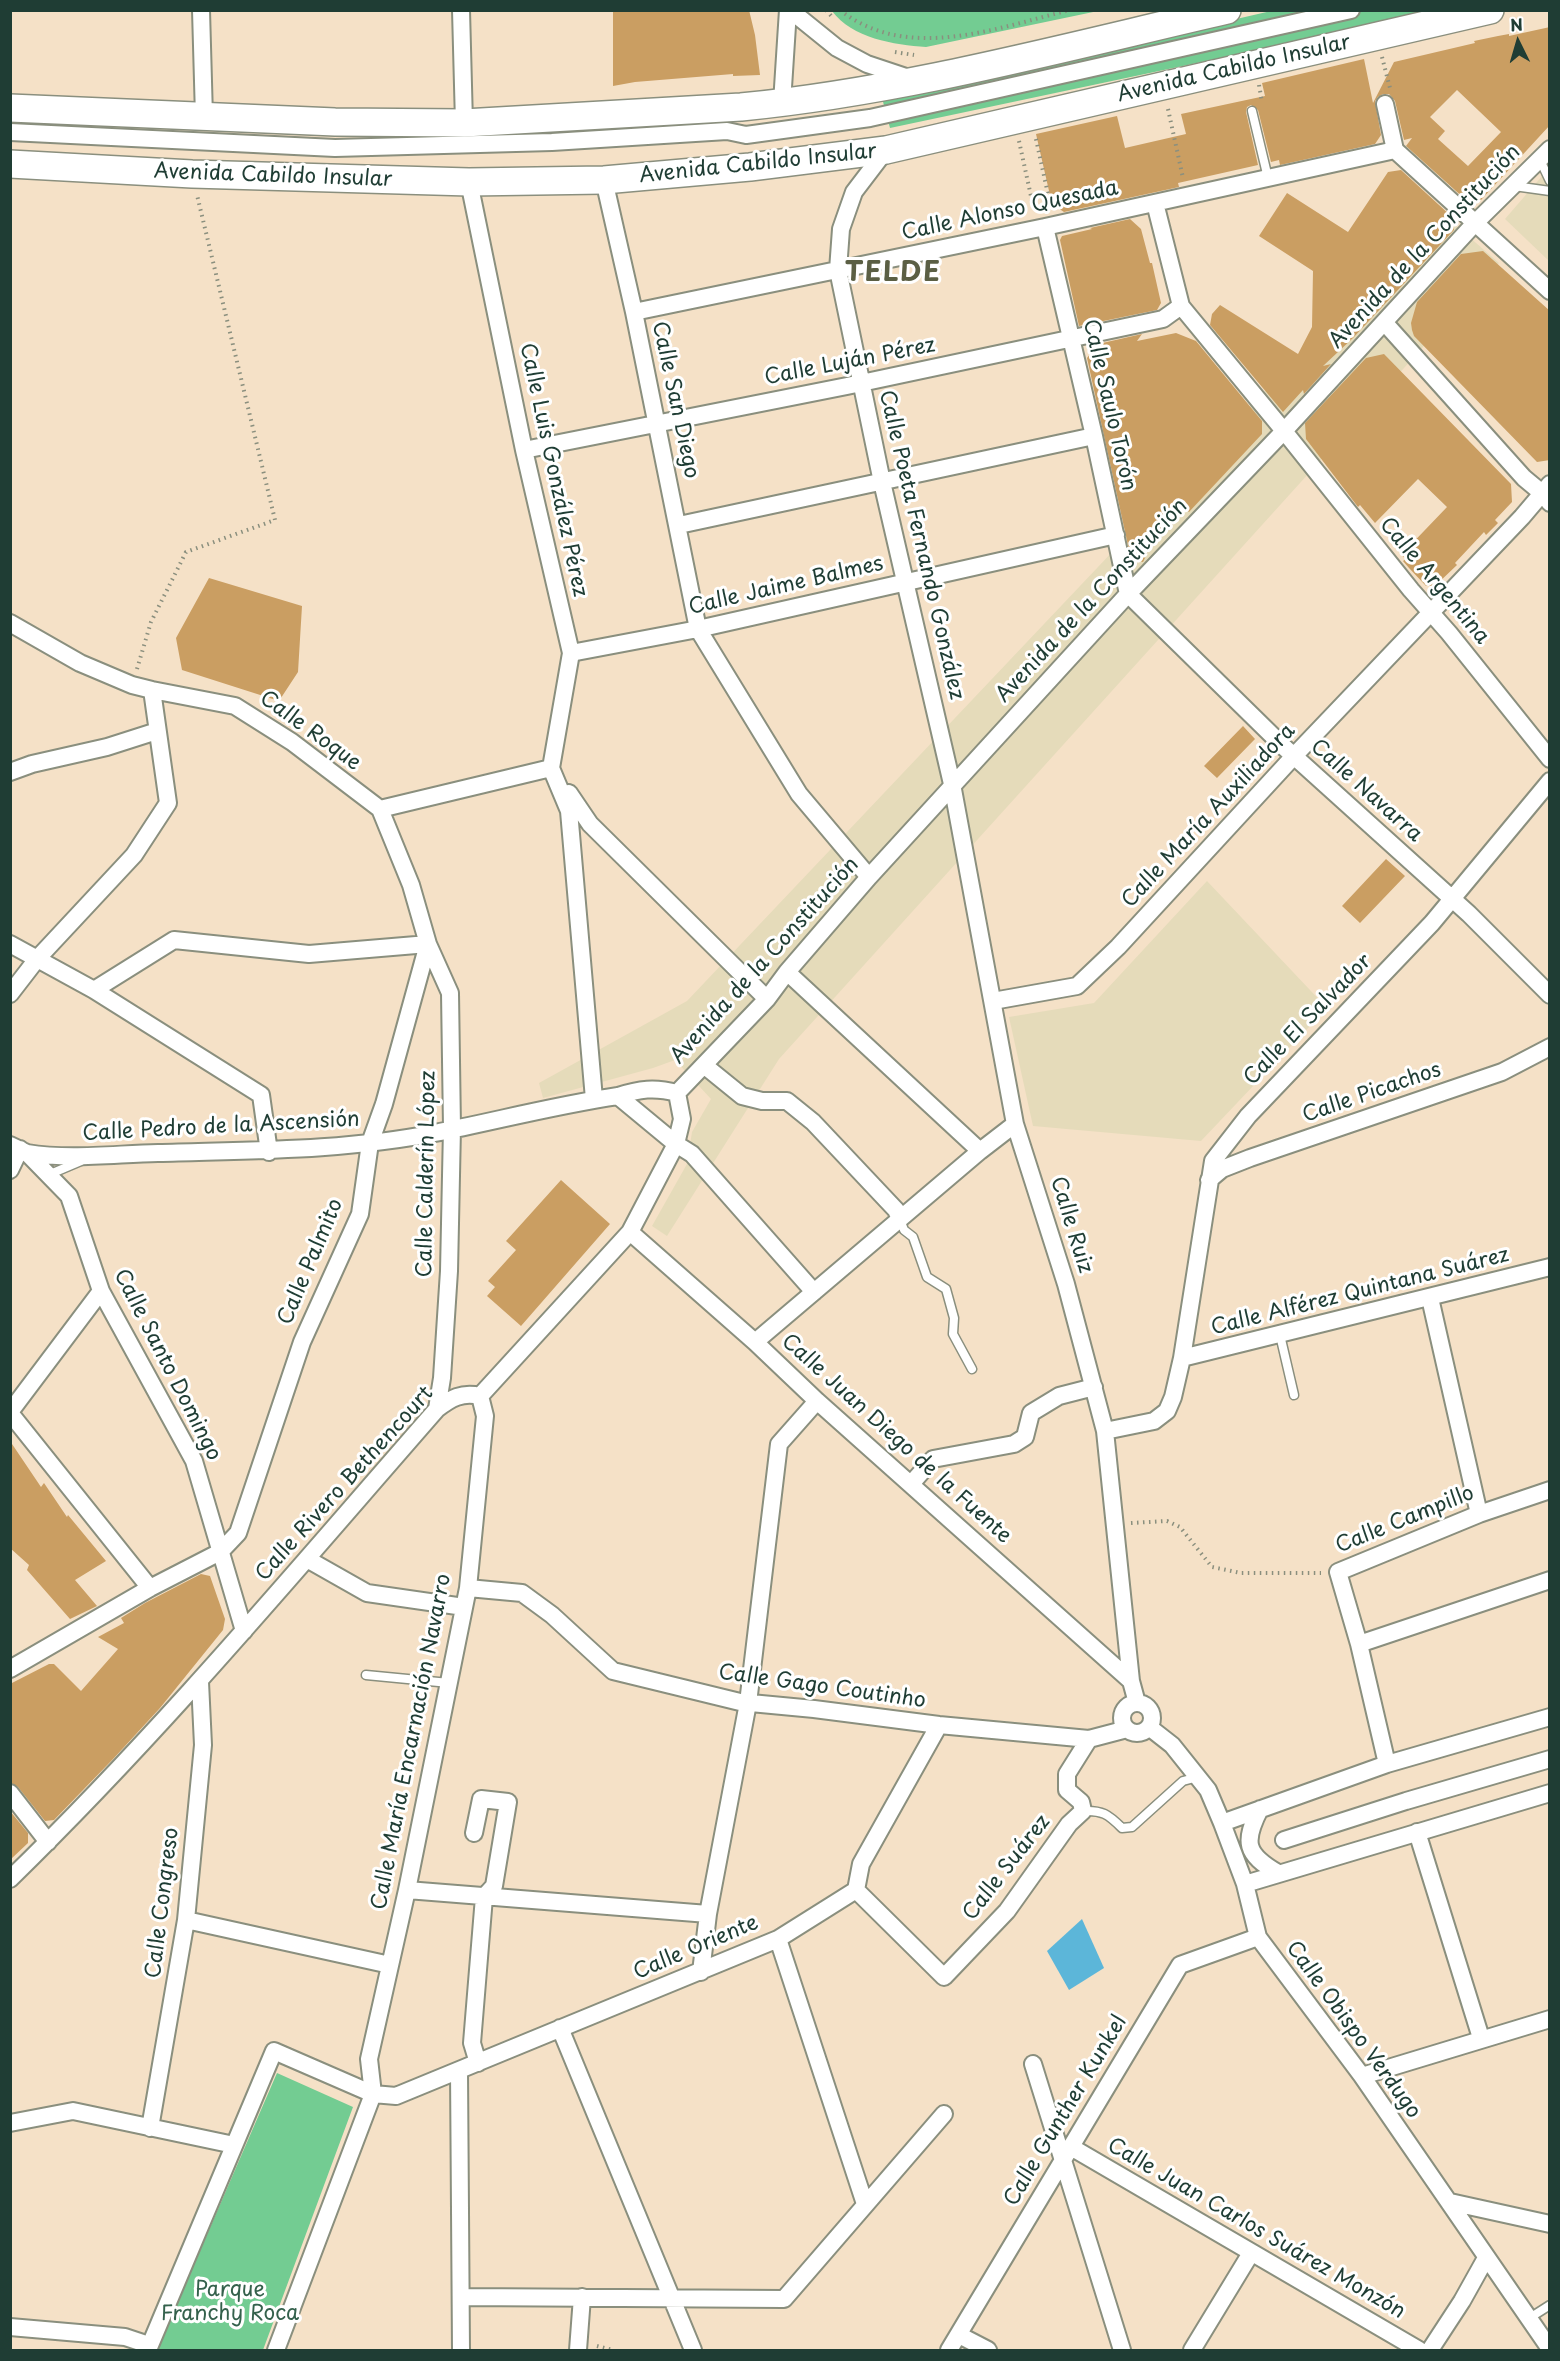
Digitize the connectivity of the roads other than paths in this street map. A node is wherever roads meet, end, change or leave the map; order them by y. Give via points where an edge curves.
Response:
1 (201, 10) edge
2 (461, 10) edge
3 (789, 10) edge
4 (1227, 10) edge
5 (1351, 10) edge
6 (1490, 10) edge
7 (919, 68) junction
8 (782, 103) junction
9 (1385, 104) dead end
10 (10, 108) edge
11 (1252, 111) dead end
12 (204, 117) junction
13 (465, 123) junction
14 (10, 132) edge
15 (886, 150) junction
16 (1395, 150) junction
17 (1544, 154) edge
18 (10, 164) edge
19 (1268, 178) junction
20 (604, 180) junction
21 (1550, 181) edge
22 (469, 182) junction
23 (1513, 186) junction
24 (1550, 191) edge
25 (1155, 203) junction
26 (1044, 219) junction
27 (1475, 223) junction
28 (838, 270) junction
29 (1550, 291) edge
30 (1181, 306) junction
31 (634, 312) junction
32 (1384, 322) junction
33 (1071, 339) junction
34 (861, 383) junction
35 (656, 423) junction
36 (1284, 431) junction
37 (1094, 436) junction
38 (524, 450) junction
39 (882, 482) junction
40 (1547, 493) edge
41 (678, 525) junction
42 (1116, 535) junction
43 (905, 582) junction
44 (1128, 594) junction
45 (1431, 614) junction
46 (10, 623) edge
47 (698, 629) junction
48 (570, 653) junction
49 (152, 690) junction
50 (157, 731) junction
51 (1294, 756) junction
52 (1550, 759) edge
53 (551, 768) junction
54 (10, 772) edge
55 (1550, 781) edge
56 (952, 784) junction
57 (380, 809) junction
58 (869, 877) junction
59 (1452, 899) junction
60 (10, 944) edge
61 (428, 944) junction
62 (37, 959) junction
63 (787, 972) junction
64 (94, 990) junction
65 (10, 994) edge
66 (1550, 995) edge
67 (767, 999) junction
68 (993, 1001) junction
69 (1550, 1047) edge
70 (705, 1066) junction
71 (618, 1096) junction
72 (678, 1096) junction
73 (594, 1100) junction
74 (1015, 1124) junction
75 (452, 1128) junction
76 (1233, 1134) junction
77 (370, 1143) junction
78 (676, 1144) junction
79 (19, 1149) edge
80 (980, 1151) junction
81 (269, 1152) junction
82 (92, 1156) junction
83 (1251, 1158) junction
84 (10, 1170) edge
85 (48, 1175) junction
86 (1209, 1180) junction
87 (900, 1219) junction
88 (630, 1232) junction
89 (1550, 1267) edge
90 (101, 1291) junction
91 (814, 1292) junction
92 (1430, 1298) junction
93 (1280, 1335) junction
94 (755, 1342) junction
95 (1182, 1358) junction
96 (972, 1369) dead end
97 (1094, 1387) junction
98 (1294, 1395) dead end
99 (480, 1396) junction
100 (817, 1401) junction
101 (437, 1409) junction
102 (10, 1413) edge
103 (1106, 1431) junction
104 (911, 1484) junction
105 (1550, 1490) edge
106 (1479, 1514) junction
107 (220, 1552) junction
108 (307, 1559) junction
109 (1550, 1580) edge
110 (150, 1588) junction
111 (468, 1588) junction
112 (464, 1607) junction
113 (244, 1631) junction
114 (1359, 1644) junction
115 (10, 1669) edge
116 (366, 1675) dead end
117 (1131, 1681) junction
118 (200, 1682) junction
119 (449, 1683) junction
120 (748, 1703) junction
121 (1137, 1703) junction
122 (1550, 1717) edge
123 (939, 1725) junction
124 (1149, 1727) junction
125 (1127, 1729) junction
126 (1089, 1739) junction
127 (1550, 1759) edge
128 (1387, 1764) junction
129 (1198, 1777) junction
130 (10, 1793) edge
131 (1550, 1793) edge
132 (1260, 1809) junction
133 (1083, 1811) junction
134 (1222, 1823) junction
135 (1417, 1832) junction
136 (474, 1833) dead end
137 (1284, 1840) dead end
138 (48, 1842) junction
139 (1278, 1873) junction
140 (10, 1879) edge
141 (1245, 1884) junction
142 (407, 1890) junction
143 (856, 1890) junction
144 (484, 1898) junction
145 (708, 1914) junction
146 (186, 1920) junction
147 (1258, 1937) junction
148 (778, 1939) junction
149 (390, 1965) junction
150 (701, 1972) junction
151 (1550, 2019) edge
152 (560, 2028) junction
153 (1481, 2038) junction
154 (478, 2063) junction
155 (1033, 2064) dead end
156 (459, 2071) junction
157 (1362, 2076) junction
158 (373, 2094) junction
159 (944, 2114) dead end
160 (10, 2123) edge
161 (150, 2128) junction
162 (234, 2145) junction
163 (1067, 2153) junction
164 (1450, 2202) junction
165 (865, 2204) junction
166 (1550, 2224) edge
167 (1251, 2253) junction
168 (1486, 2258) junction
169 (461, 2297) junction
170 (582, 2297) junction
171 (671, 2299) junction
172 (1550, 2305) edge
173 (1528, 2319) junction
174 (10, 2327) edge
175 (959, 2335) junction
176 (149, 2348) edge
177 (1550, 2349) edge
178 (276, 2350) edge
179 (461, 2350) edge
180 (578, 2350) edge
181 (693, 2350) edge
182 (949, 2350) edge
183 (988, 2350) edge
184 (1122, 2350) edge
185 (1192, 2350) edge
186 (1419, 2350) edge
187 (1430, 2350) edge

1 - 12 street
2 - 13 street
3 - 7 street via 837,48 867,64
3 - 8 street
4 - 7 main road
5 - 14 street via 870,118 746,135 727,130 552,142 335,148
6 - 15 main road, Avenida Cabildo Insular
7 - 8 main road
8 - 13 main road
9 - 16 street
10 - 12 main road
11 - 19 lane
12 - 13 main road
15 - 20 main road, Avenida Cabildo Insular
15 - 28 street, Calle Poeta Fernando González via 854,192 841,229
16 - 19 street, Calle Alonso Quesada
16 - 27 street
17 - 21 lane
17 - 23 street, Avenida de la Constitución
18 - 22 main road, Avenida Cabildo Insular
19 - 25 street, Calle Alonso Quesada
20 - 22 main road, Avenida Cabildo Insular
20 - 31 street, Calle San Diego
22 - 38 street, Calle Luis González Pérez
23 - 24 lane
23 - 27 street, Avenida de la Constitución
25 - 26 street, Calle Alonso Quesada
25 - 30 street
26 - 28 street, Calle Alonso Quesada
26 - 33 street, Calle Saulo Torón
27 - 29 street
27 - 32 street, Avenida de la Constitución
28 - 31 street, Calle Alonso Quesada
28 - 34 street, Calle Poeta Fernando González
30 - 33 street, Calle Luján Pérez via 1163,319
30 - 36 street, Calle Argentina
31 - 35 street, Calle San Diego
32 - 36 street, Avenida de la Constitución
32 - 40 street via 1524,478
33 - 34 street, Calle Luján Pérez
33 - 37 street, Calle Saulo Torón
34 - 35 street, Calle Luján Pérez
34 - 39 street, Calle Poeta Fernando González
35 - 38 street, Calle Luján Pérez
35 - 41 street, Calle San Diego
36 - 44 street, Avenida de la Constitución
36 - 45 street, Calle Argentina
37 - 39 street
37 - 42 street, Calle Saulo Torón
38 - 48 street, Calle Luis González Pérez
39 - 41 street
39 - 43 street, Calle Poeta Fernando González
40 - 45 street, Calle María Auxiliadora
41 - 47 street, Calle San Diego
42 - 43 street, Calle Jaime Balmes
42 - 44 street, Calle Saulo Torón
43 - 47 street, Calle Jaime Balmes
43 - 56 street, Calle Poeta Fernando González
44 - 51 street, Calle Navarra
44 - 56 street, Avenida de la Constitución
45 - 51 street, Calle María Auxiliadora
45 - 52 street, Calle Argentina
46 - 49 street, Calle Roque via 80,663
47 - 48 street, Calle Jaime Balmes
47 - 58 street via 799,794
48 - 53 street, Calle Luis González Pérez
49 - 50 street
49 - 57 street, Calle Roque via 236,706 292,742
50 - 54 street
50 - 62 street via 168,803 134,855
51 - 59 street, Calle Navarra
51 - 68 street, Calle María Auxiliadora via 1118,947 1077,986
53 - 57 street
53 - 67 street via 590,824
53 - 73 street via 569,811
55 - 59 street, Calle El Salvador
56 - 58 street, Avenida de la Constitución
56 - 68 street, Calle Ruiz
57 - 61 street via 411,885
58 - 63 street, Avenida de la Constitución
59 - 66 street, Calle Navarra
59 - 76 street, Calle El Salvador
60 - 62 street
61 - 64 street via 309,954 174,940
61 - 75 street, Calle Calderín López via 450,993
61 - 77 street, Calle Palmito
62 - 64 street
62 - 65 street
63 - 67 street, Avenida de la Constitución
63 - 80 street
64 - 81 street via 261,1095
67 - 70 street, Avenida de la Constitución
68 - 74 street, Calle Ruiz
69 - 83 street, Calle Picachos via 1502,1072
70 - 72 street, Avenida de la Constitución
70 - 87 street via 742,1096 787,1101 820,1130 896,1210
71 - 72 street, Calle Pedro de la Ascensión via 638,1089 661,1088
71 - 73 street, Calle Pedro de la Ascensión
71 - 78 street
72 - 78 street via 682,1119
73 - 75 street, Calle Pedro de la Ascensión
74 - 80 street
74 - 97 street, Calle Ruiz
75 - 77 street, Calle Pedro de la Ascensión
75 - 101 street, Calle Calderín López via 449,1271
76 - 83 street
76 - 86 street, Calle El Salvador via 1213,1161
77 - 81 street, Calle Pedro de la Ascensión
77 - 107 street, Calle Palmito via 360,1214 302,1342 238,1533
78 - 88 street
78 - 91 street via 692,1154
79 - 82 street, Calle Pedro de la Ascensión via 56,1157
79 - 84 street
79 - 85 street, Calle Santo Domingo
80 - 87 street
81 - 82 street, Calle Pedro de la Ascensión
82 - 85 lane
83 - 86 street, Calle Picachos via 1222,1169
85 - 90 street, Calle Santo Domingo via 69,1197
86 - 95 street, Calle El Salvador
87 - 91 street
87 - 96 lane via 904,1230 913,1237 927,1277 946,1289 954,1318 953,1334
88 - 94 street, Calle Juan Diego de la Fuente
88 - 99 street
89 - 92 street, Calle Alférez Quintana Suárez
90 - 102 street
90 - 107 street, Calle Santo Domingo via 194,1461
91 - 94 street
92 - 93 street, Calle Alférez Quintana Suárez
92 - 106 street
93 - 95 street, Calle Alférez Quintana Suárez
93 - 98 lane
94 - 100 street, Calle Juan Diego de la Fuente
95 - 103 street, Calle El Salvador via 1167,1411 1154,1421
97 - 103 street, Calle Ruiz
97 - 104 street via 1059,1396 1031,1413 1025,1437 1014,1444 933,1459
99 - 101 street, Calle Rivero Bethencourt via 451,1398
99 - 111 street, Calle María Encarnación Navarro via 485,1416
100 - 104 street, Calle Juan Diego de la Fuente
100 - 120 street via 779,1444
101 - 108 street, Calle Rivero Bethencourt
102 - 110 street
103 - 117 street, Calle Ruiz
104 - 117 street, Calle Juan Diego de la Fuente
105 - 106 street, Calle Campillo
106 - 114 street, Calle Campillo via 1338,1572
107 - 110 street
107 - 113 street, Calle Santo Domingo
108 - 112 street via 367,1593
108 - 113 street, Calle Rivero Bethencourt
109 - 114 street
110 - 115 street
111 - 112 street, Calle María Encarnación Navarro
111 - 120 street, Calle Gago Coutinho via 522,1593 613,1671
112 - 119 street, Calle María Encarnación Navarro
113 - 118 street, Calle Rivero Bethencourt
114 - 128 street
116 - 119 lane
117 - 121 street
118 - 138 street, Calle Rivero Bethencourt
118 - 146 street, Calle Congreso via 203,1745
119 - 142 street, Calle María Encarnación Navarro
120 - 123 street, Calle Gago Coutinho
120 - 145 street
121 - 124 street via 1152,1713
121 - 125 street via 1124,1710 1122,1720
122 - 128 street
123 - 126 street, Calle Gago Coutinho
123 - 143 street via 861,1864
124 - 125 street via 1136,1733
124 - 129 street, Calle Obispo Verdugo via 1172,1745
125 - 126 street, Calle Gago Coutinho
126 - 133 street, Calle Suárez via 1067,1774 1067,1791 1081,1802
127 - 137 street
128 - 132 street
129 - 133 lane via 1183,1781 1132,1827 1122,1828 1098,1810
129 - 134 street, Calle Obispo Verdugo
130 - 138 street
131 - 135 street
132 - 134 street
132 - 139 street via 1250,1828 1248,1843 1252,1855
133 - 143 street, Calle Suárez via 1069,1824 1007,1911 944,1977
134 - 141 street, Calle Obispo Verdugo
135 - 139 street
135 - 153 street
136 - 144 street via 481,1799 508,1802 494,1886
138 - 140 street, Calle Rivero Bethencourt
139 - 141 street
141 - 147 street, Calle Obispo Verdugo
142 - 144 street
142 - 149 street, Calle María Encarnación Navarro
143 - 148 street, Calle Oriente
144 - 145 street
144 - 154 street via 472,2043
145 - 150 street
146 - 149 street
146 - 161 street, Calle Congreso
147 - 157 street, Calle Obispo Verdugo
147 - 163 street, Calle Gunther Kunkel via 1180,1965
148 - 150 street, Calle Oriente
148 - 165 street
149 - 158 street, Calle María Encarnación Navarro via 369,2059
150 - 152 street, Calle Oriente
151 - 153 street
152 - 154 street, Calle Oriente
152 - 171 street
153 - 157 street
154 - 156 street, Calle Oriente
155 - 163 street
156 - 158 street, Calle Oriente via 396,2096
156 - 169 street
157 - 164 street, Calle Obispo Verdugo
158 - 162 street via 274,2050
158 - 178 street
159 - 165 street
160 - 161 street via 73,2111
161 - 162 street
162 - 176 street
163 - 167 street, Calle Juan Carlos Suárez Monzón
163 - 175 street, Calle Gunther Kunkel
163 - 184 street
164 - 166 street
164 - 168 street, Calle Obispo Verdugo
165 - 171 street via 784,2299
167 - 185 street
167 - 186 street, Calle Juan Carlos Suárez Monzón
168 - 173 street, Calle Obispo Verdugo
168 - 187 street
169 - 170 street
169 - 179 street
170 - 171 street
170 - 180 street
171 - 181 street
172 - 173 lane
173 - 177 street, Calle Obispo Verdugo
174 - 176 street via 124,2337
175 - 182 street, Calle Gunther Kunkel
175 - 183 street

